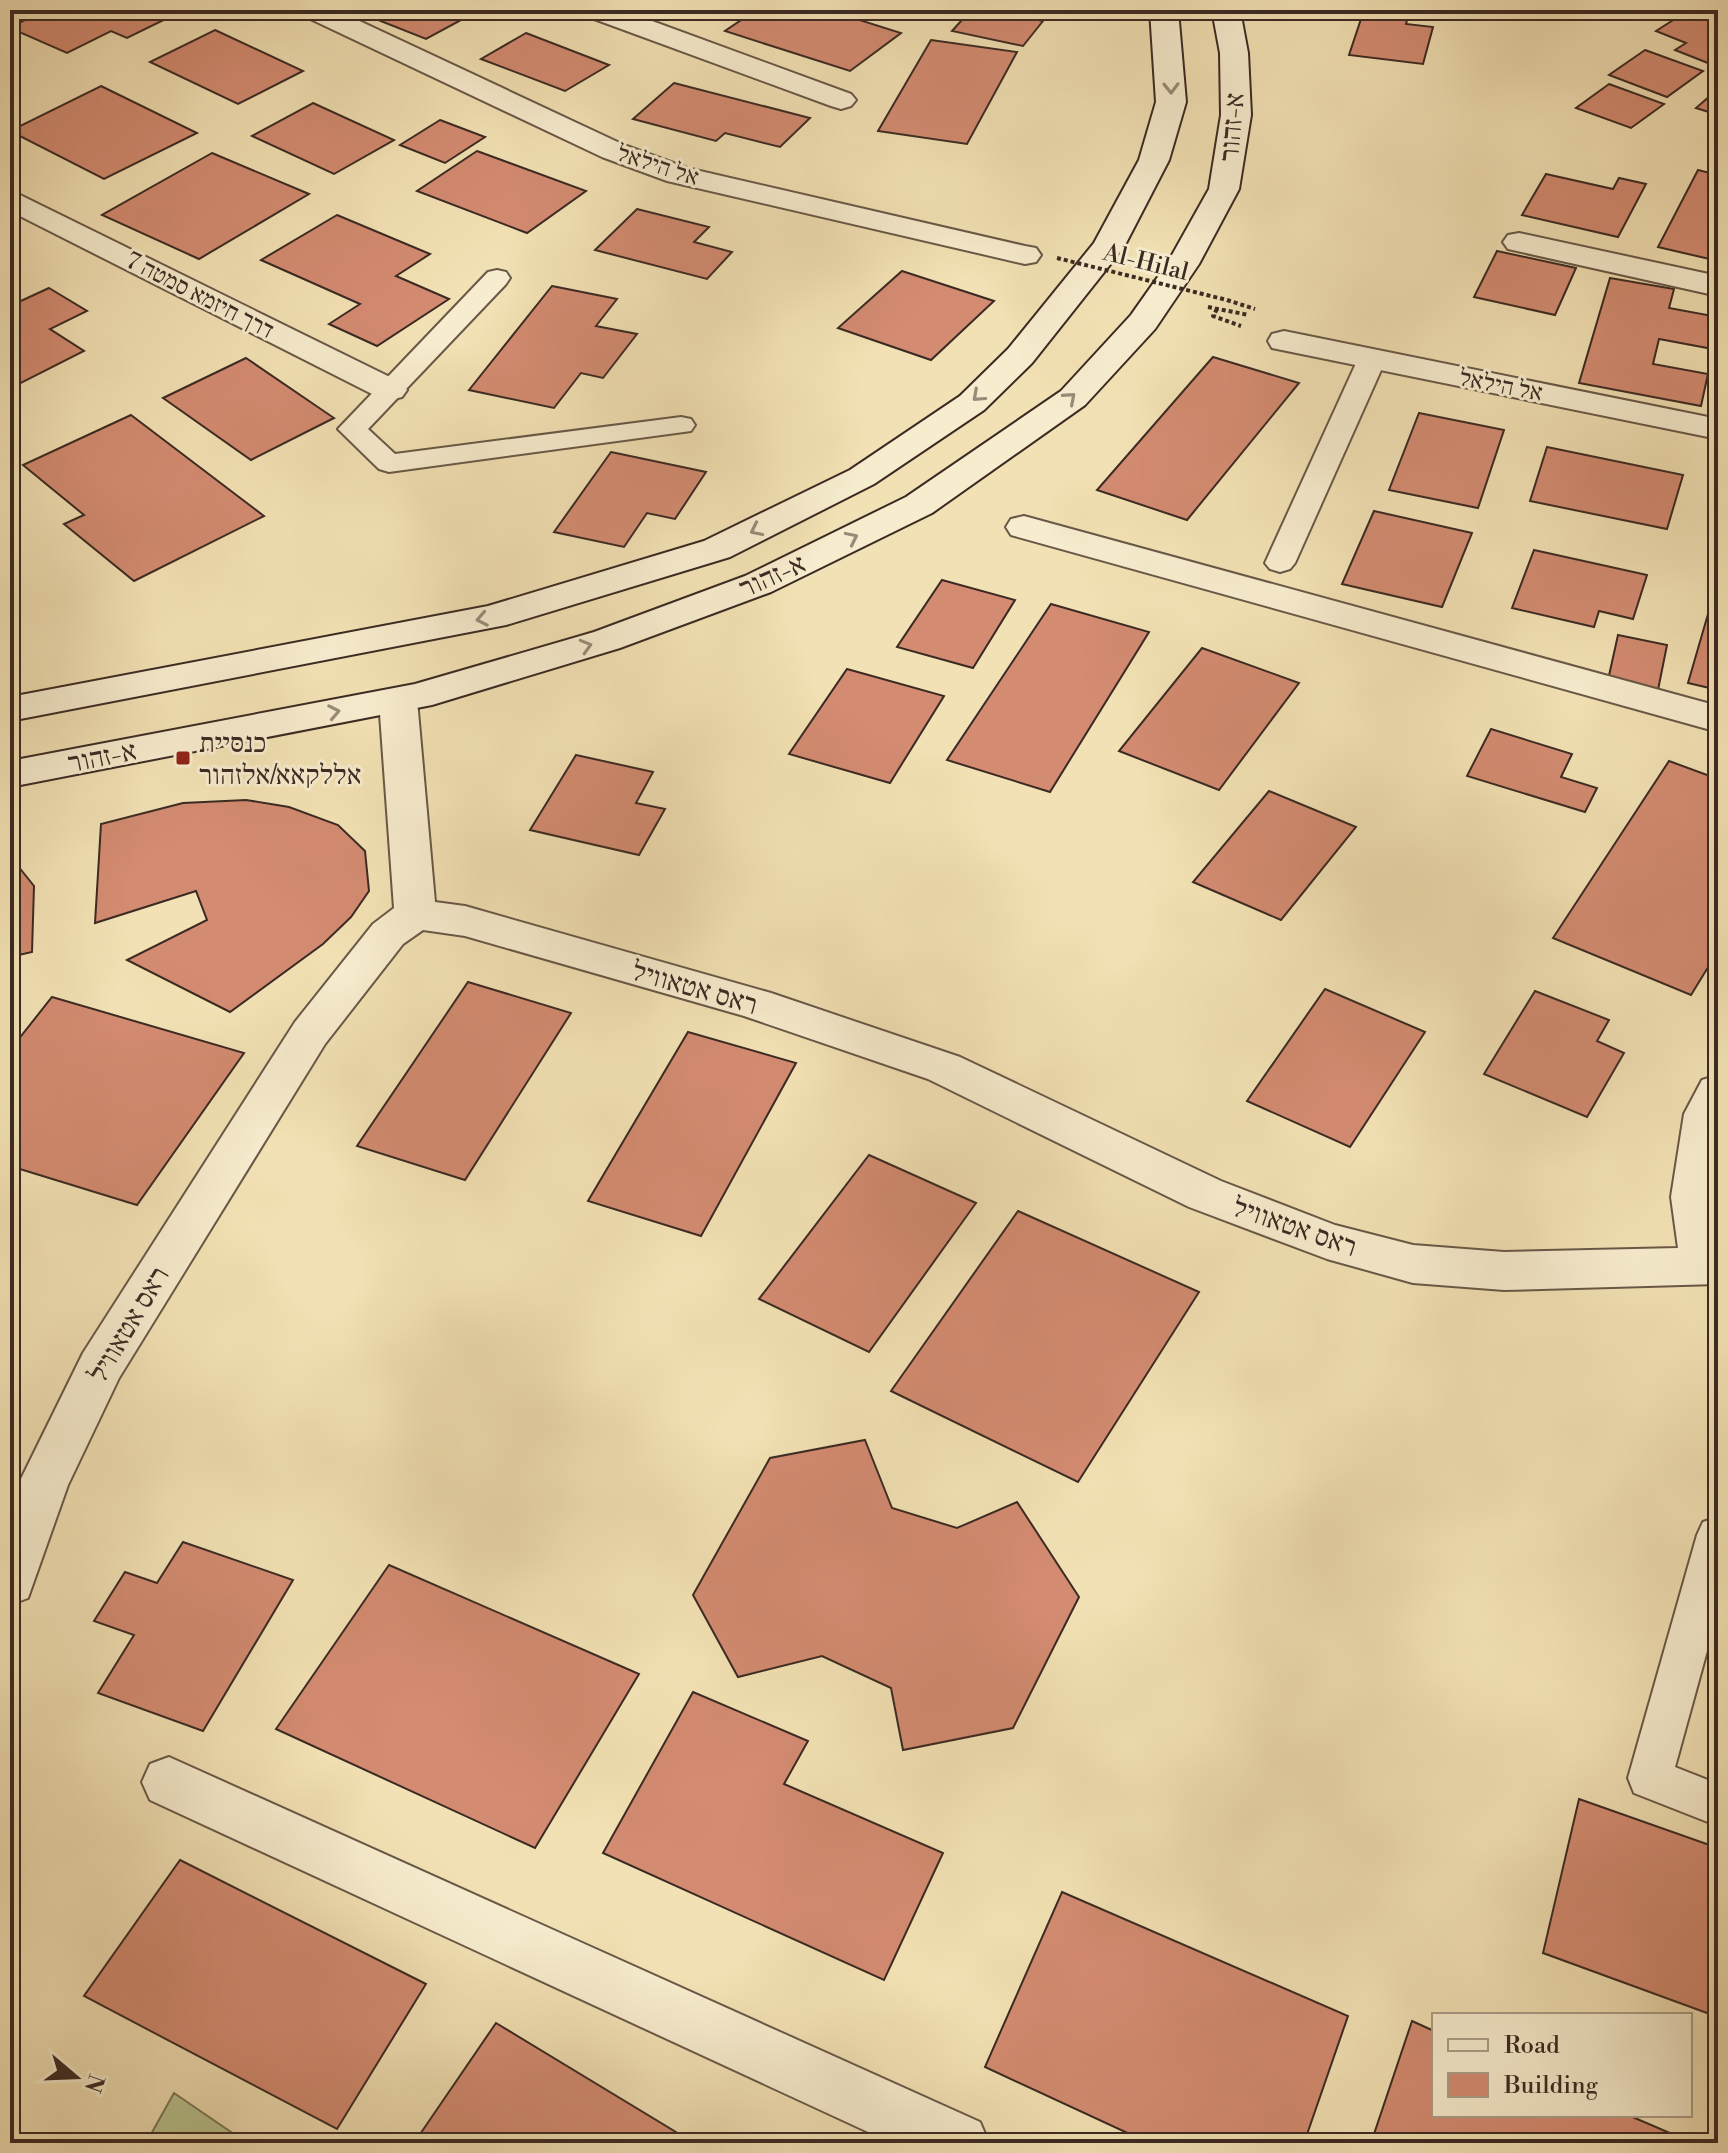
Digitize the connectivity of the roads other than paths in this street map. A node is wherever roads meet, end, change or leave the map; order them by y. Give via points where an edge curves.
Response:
1 (314, 10) edge
2 (596, 10) edge
3 (1164, 10) edge
4 (1226, 10) edge
5 (841, 100) dead end
6 (10, 199) edge
7 (1519, 242) dead end
8 (1025, 255) dead end
9 (497, 278) dead end
10 (1718, 286) edge
11 (1284, 341) dead end
12 (1372, 359) junction
13 (390, 390) junction
14 (681, 425) dead end
15 (1718, 429) edge
16 (1024, 527) dead end
17 (1280, 563) dead end
18 (398, 700) junction
19 (10, 709) edge
20 (1718, 719) edge
21 (10, 774) edge
22 (415, 914) junction
23 (1718, 1092) edge
24 (1711, 1265) edge
25 (1718, 1535) edge
26 (10, 1582) edge
27 (169, 1782) dead end
28 (1718, 1805) edge
29 (959, 2143) edge

1 - 8 street, אל הילאל via 613,151 678,175
2 - 5 street
3 -> 19 street, א-זהור via 1171,102 1154,160 1108,247 1020,356 972,403 862,477 717,549 493,617
18 -> 4 street, א-זהור via 607,640 758,584 919,505 1073,398 1161,298 1224,189 1236,115
6 - 13 street, דרך חיזמא סמטה 7
7 - 10 street
9 - 13 lane
11 - 12 street, אל הילאל
12 - 15 street, אל הילאל
12 - 17 lane
13 - 14 lane via 352,429 389,463
16 - 20 street
21 -> 18 street, א-זהור
18 - 22 street
22 - 24 street, ראס אטאוויל via 465,921 756,1004 944,1068 1205,1194 1327,1241 1413,1264 1504,1271
22 - 26 street, ראס אטאוויל via 388,934 310,1033 100,1367 43,1485
23 - 24 street via 1706,1114 1694,1197
25 - 28 lane via 1650,1778
27 - 29 street

